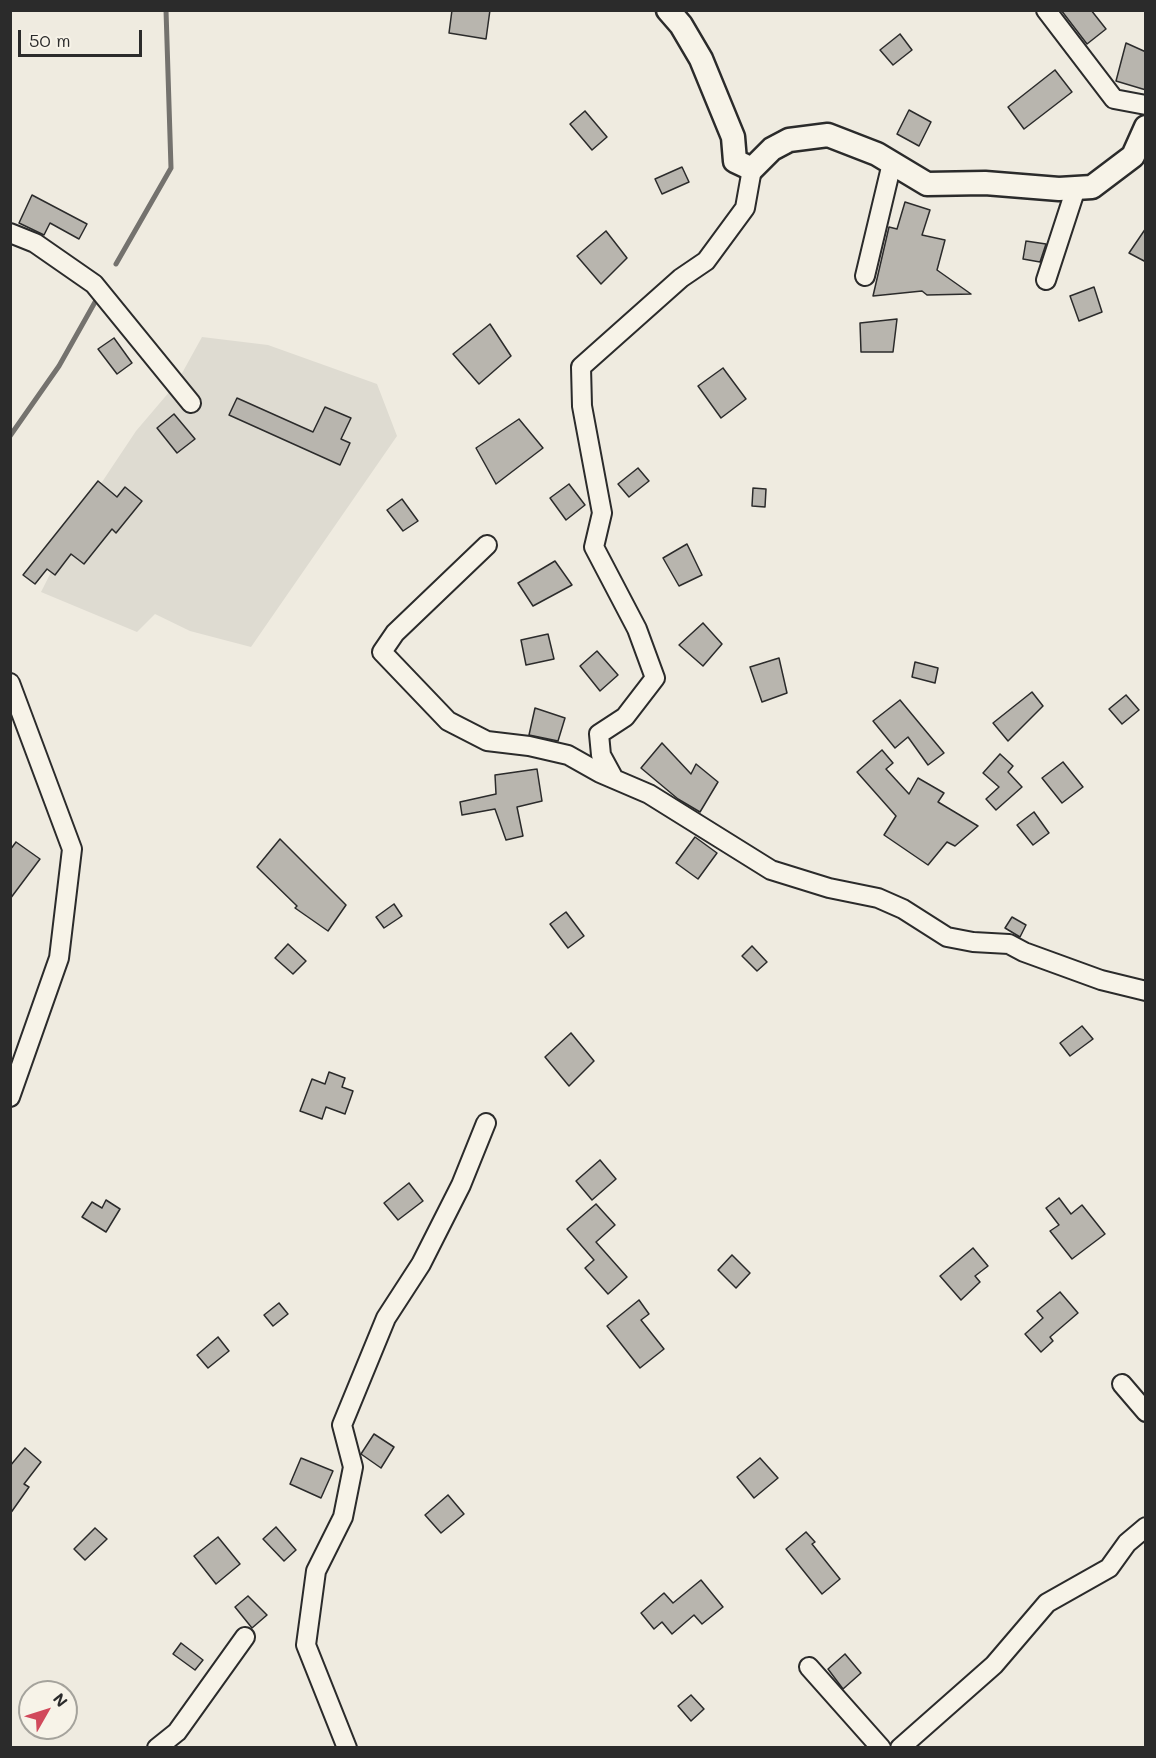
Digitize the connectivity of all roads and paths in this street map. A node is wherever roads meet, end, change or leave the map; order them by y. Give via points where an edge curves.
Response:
1 (668, 10) edge
2 (1046, 10) edge
3 (1146, 105) edge
4 (1146, 127) edge
5 (892, 162) junction
6 (752, 169) junction
7 (1076, 188) junction
8 (10, 233) edge
9 (865, 276) dead end
10 (1046, 280) dead end
11 (191, 403) dead end
12 (488, 545) dead end
13 (10, 683) edge
14 (613, 777) junction
15 (1146, 991) edge
16 (10, 1098) edge
17 (486, 1123) dead end
18 (1122, 1384) dead end
19 (1146, 1412) edge
20 (1146, 1527) edge
21 (245, 1636) dead end
22 (809, 1668) dead end
23 (157, 1748) edge
24 (347, 1748) edge
25 (880, 1748) edge
26 (900, 1748) edge

1 - 6 street via 701,59 733,137 735,161
2 - 3 street via 1114,99
4 - 7 street via 1133,156 1092,187
5 - 6 street via 828,135 789,140 772,149
5 - 7 street via 927,184
5 - 9 street
6 - 14 street via 745,208 706,261 681,278 581,367 582,406 602,513 594,547 637,629 655,678 625,717 599,734 601,755
7 - 10 street
8 - 11 street via 35,243 94,284
12 - 14 street via 395,633 382,652 448,721 487,741 568,755
13 - 16 street via 72,849 59,958
14 - 15 street via 649,794 771,870 878,898 947,937 1009,944 1101,980
17 - 24 street via 461,1185 421,1264 386,1318 342,1425 353,1467 343,1517 316,1571 306,1645
18 - 19 street
20 - 26 street via 1127,1543 1109,1568 1047,1604 994,1665
21 - 23 street via 177,1732
22 - 25 street

